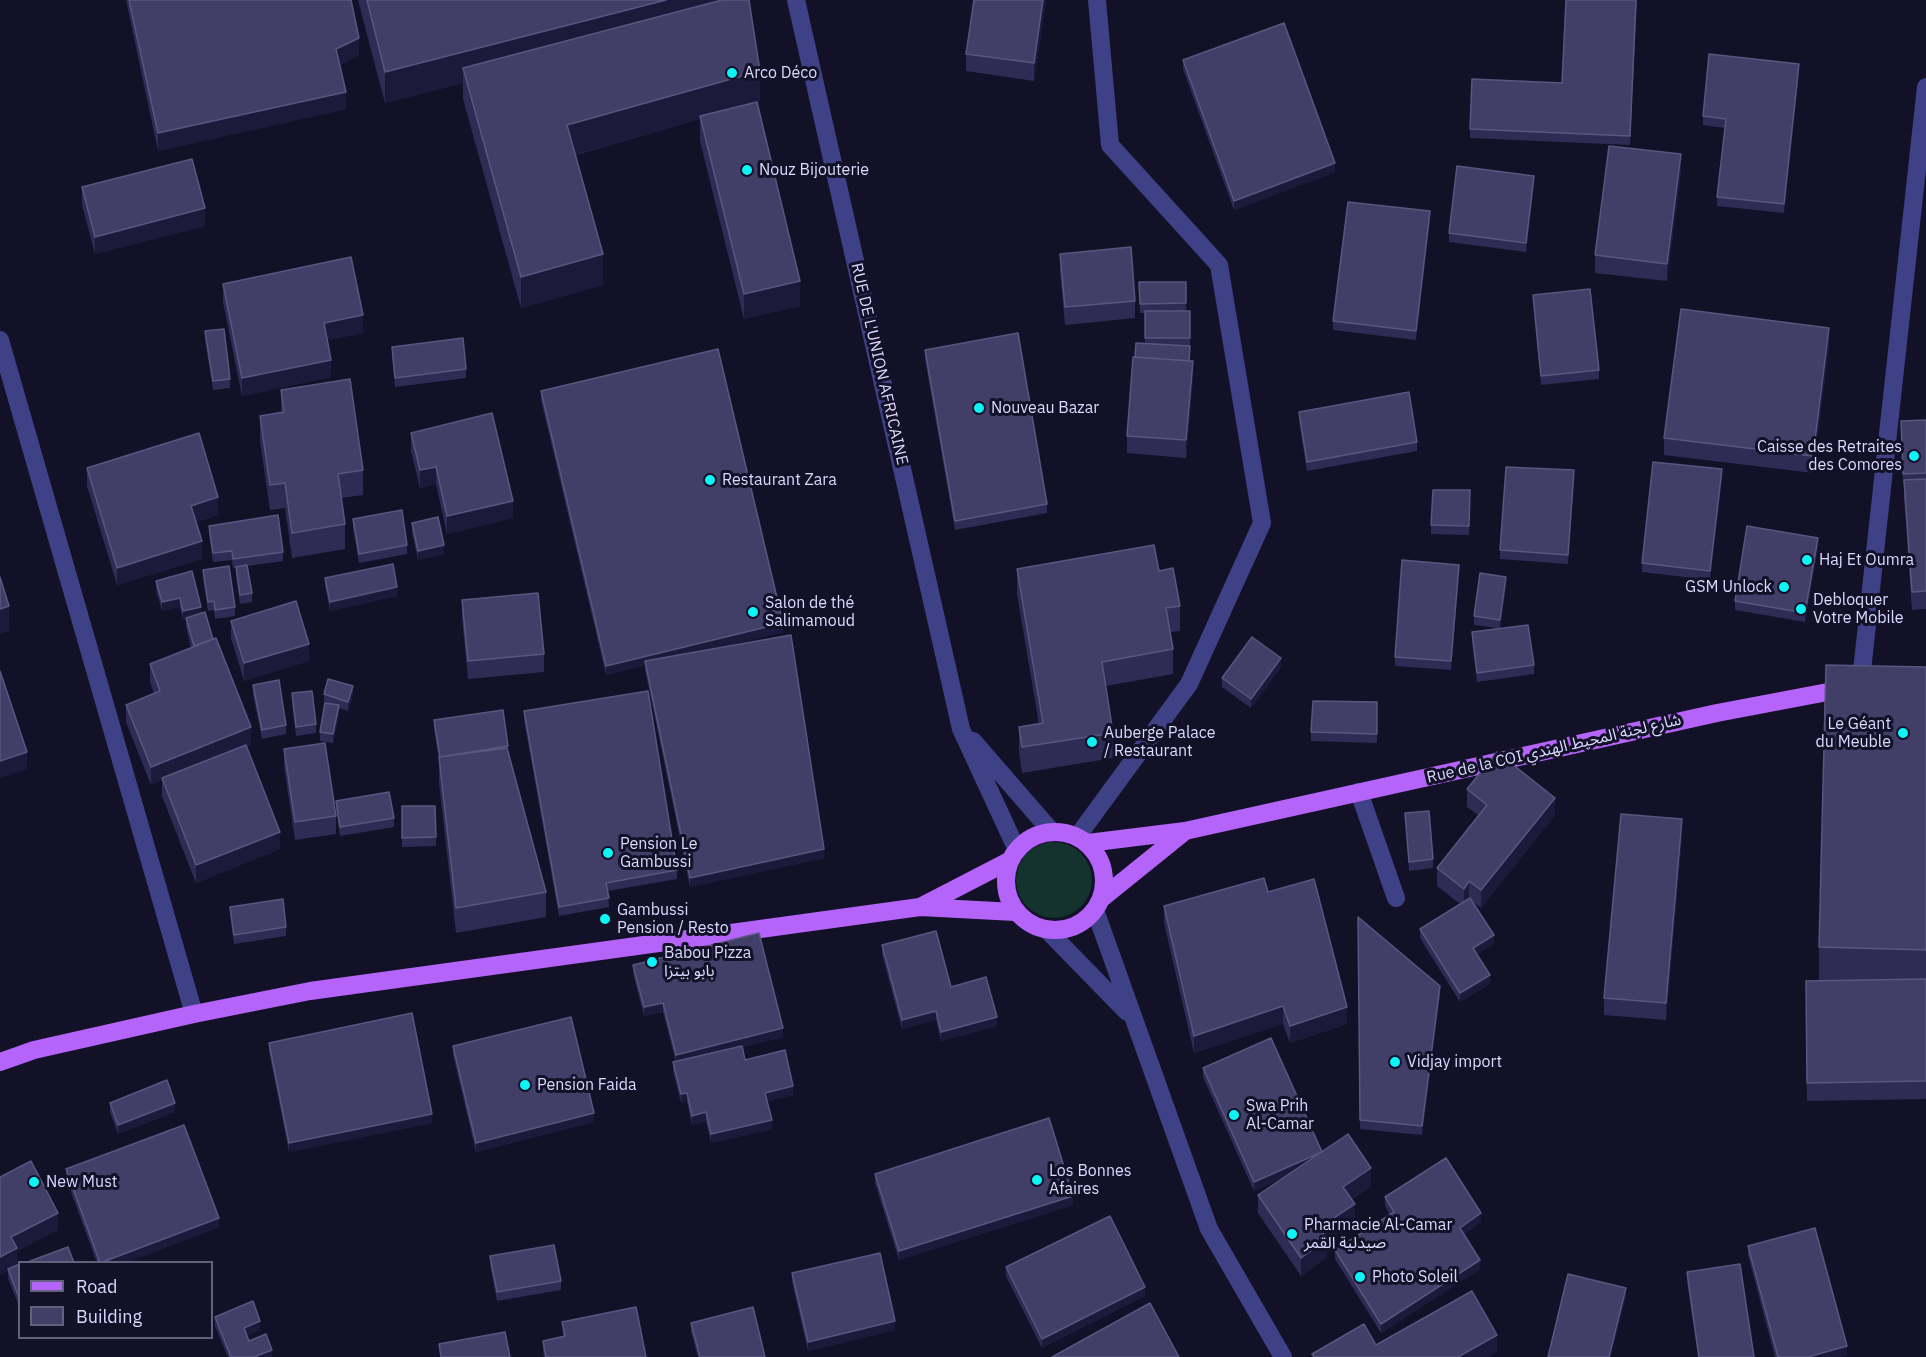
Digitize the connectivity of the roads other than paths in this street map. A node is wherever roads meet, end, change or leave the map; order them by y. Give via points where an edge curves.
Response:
1 (796, 0) edge
2 (1097, 0) edge
3 (1926, 87) edge
4 (0, 340) edge
5 (1882, 690) edge
6 (1860, 691) junction
7 (961, 729) junction
8 (1359, 792) junction
9 (1185, 831) junction
10 (1052, 832) junction
11 (1083, 840) junction
12 (1013, 855) junction
13 (1396, 898) dead end
14 (1098, 904) junction
15 (920, 907) junction
16 (1015, 912) junction
17 (1048, 931) junction
18 (194, 1014) junction
19 (1131, 1015) junction
20 (0, 1062) edge
21 (1283, 1357) edge

1 - 7 street, RUE DE L'UNION AFRICAINE
2 - 11 street via 1110,145 1219,265 1262,523 1189,684
3 - 6 street
4 - 18 street
5 - 6 main road, Rue de la COI شارع لجنة المحيط الهندي
6 - 8 main road, Rue de la COI شارع لجنة المحيط الهندي via 1833,692 1717,713
7 - 10 street, RUE DE L'UNION AFRICAINE
7 - 12 street, RUE DE L'UNION AFRICAINE
8 - 9 main road, Rue de la COI شارع لجنة المحيط الهندي
8 - 13 street
9 - 11 main road, Rue de la COI شارع لجنة المحيط الهندي
9 - 14 main road, Rue de la COI شارع لجنة المحيط الهندي
10 - 11 main road
10 - 12 main road via 1027,840
11 - 14 main road via 1103,870 1104,884
12 - 15 main road
12 - 16 main road via 1005,887
14 - 17 main road via 1086,920 1074,927
14 - 19 street
15 - 16 main road
15 - 18 main road via 310,991
16 - 17 main road via 1024,921
17 - 19 street
18 - 20 main road via 34,1050
19 - 21 street via 1209,1229

